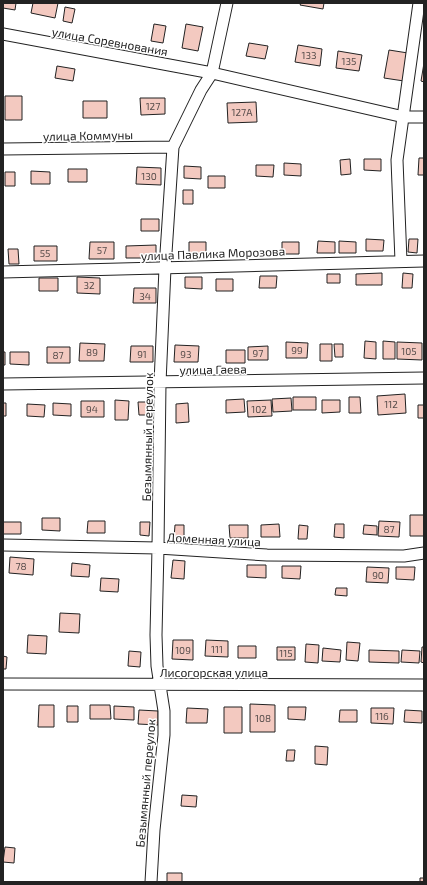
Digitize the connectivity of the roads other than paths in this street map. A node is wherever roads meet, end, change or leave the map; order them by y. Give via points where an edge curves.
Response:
1 (227, 3) edge
2 (419, 3) edge
3 (3, 34) edge
4 (212, 73) junction
5 (404, 117) junction
6 (424, 117) edge
7 (173, 147) junction
8 (3, 150) edge
9 (401, 261) junction
10 (424, 261) edge
11 (165, 268) junction
12 (3, 272) edge
13 (424, 378) edge
14 (160, 383) junction
15 (3, 384) edge
16 (3, 545) edge
17 (158, 548) junction
18 (424, 552) edge
19 (3, 684) edge
20 (160, 685) junction
21 (424, 685) edge
22 (151, 882) edge

1 - 4 street, Безымянный переулок
2 - 5 street
3 - 4 street, улица Соревнования
4 - 5 street, улица Соревнования
4 - 7 street, Безымянный переулок
5 - 6 street, улица Соревнования
5 - 9 street via 396,160
7 - 8 street, улица Коммуны
7 - 11 street, Безымянный переулок
9 - 10 street, улица Павлика Морозова
9 - 11 street, улица Павлика Морозова
11 - 12 street, улица Павлика Морозова
11 - 14 street, Безымянный переулок
13 - 14 street, улица Гаева
14 - 15 street, улица Гаева
14 - 17 street, Безымянный переулок
16 - 17 street, Доменная улица
17 - 18 street, Доменная улица via 267,555 404,556
17 - 20 street, Безымянный переулок via 156,635
19 - 20 street, Лисогорская улица
20 - 21 street, Лисогорская улица
20 - 22 street, Безымянный переулок via 164,735

